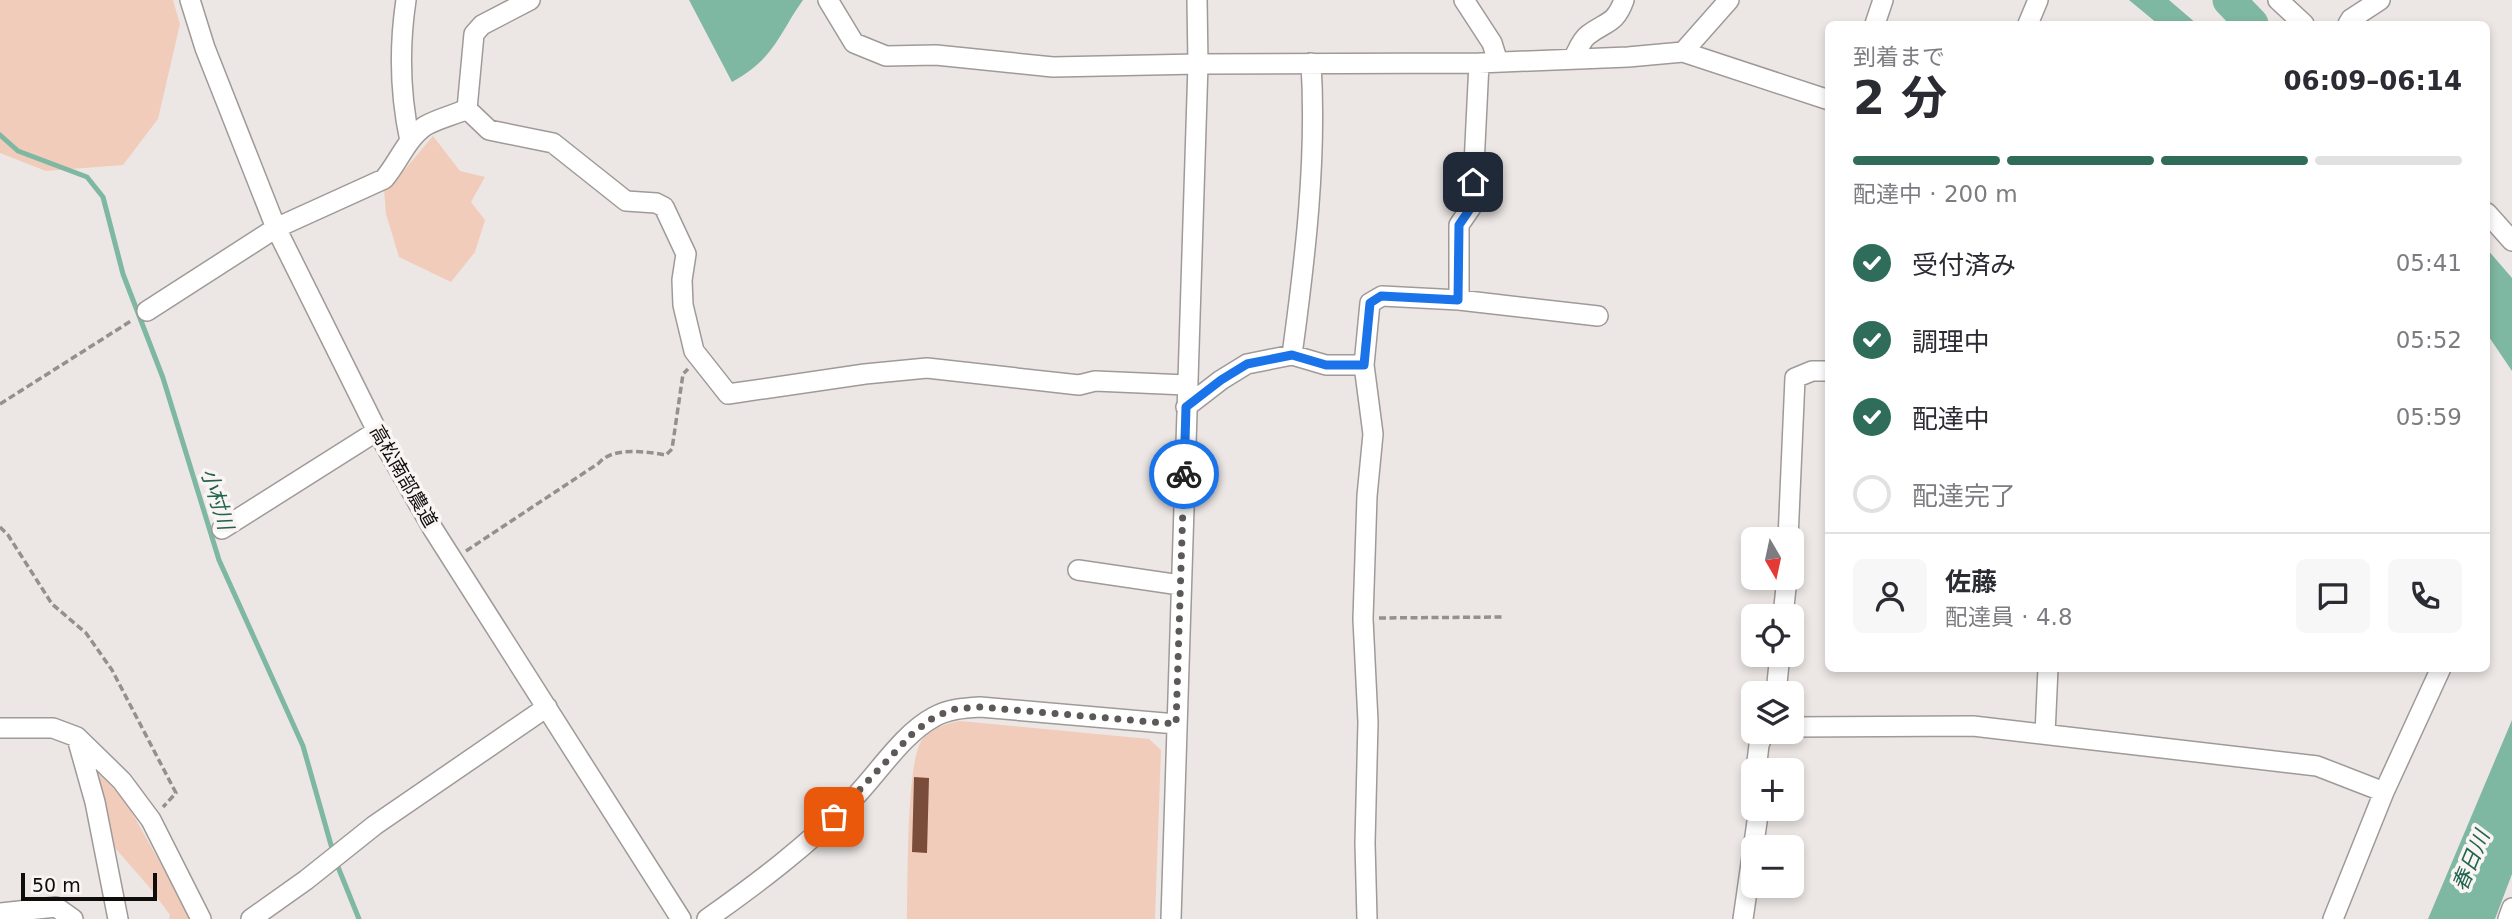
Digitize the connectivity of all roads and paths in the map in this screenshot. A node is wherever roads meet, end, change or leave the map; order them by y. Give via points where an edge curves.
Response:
1 (190, 0) edge
2 (406, 0) edge
3 (530, 0) edge
4 (828, 0) edge
5 (1197, 0) edge
6 (1464, 0) edge
7 (1624, 0) edge
8 (1728, 0) edge
9 (1882, 0) edge
10 (2038, 0) edge
11 (2278, 0) edge
12 (2380, 0) edge
13 (1876, 21) edge
14 (2029, 21) edge
15 (2301, 21) edge
16 (2350, 21) edge
17 (1683, 52) junction
18 (1573, 59) junction
19 (1488, 62) junction
20 (1198, 64) junction
21 (1311, 64) junction
22 (1825, 99) edge
23 (467, 109) junction
24 (410, 141) junction
25 (2490, 216) edge
26 (276, 228) junction
27 (2512, 241) edge
28 (1458, 300) junction
29 (142, 314) joint
30 (1598, 316) dead end
31 (1292, 355) junction
32 (699, 358) junction
33 (1364, 365) junction
34 (1825, 371) edge
35 (1186, 385) junction
36 (0, 404) edge
37 (1186, 407) junction
38 (377, 431) junction
39 (0, 527) edge
40 (1789, 527) edge
41 (222, 529) dead end
42 (453, 559) junction
43 (1078, 570) dead end
44 (1180, 585) junction
45 (1502, 617) dead end
46 (1363, 619) junction
47 (2048, 672) edge
48 (2439, 672) edge
49 (547, 707) junction
50 (1176, 724) junction
51 (1804, 727) edge
52 (0, 728) edge
53 (2045, 734) junction
54 (77, 737) junction
55 (2385, 792) junction
56 (151, 820) junction
57 (1757, 821) edge
58 (2512, 908) edge
59 (0, 913) edge
60 (73, 919) edge
61 (118, 919) edge
62 (201, 919) edge
63 (251, 919) edge
64 (681, 919) edge
65 (706, 919) edge
66 (1171, 919) edge
67 (1367, 919) edge
68 (1744, 919) edge
69 (2333, 919) edge
70 (2508, 919) edge

1 - 26 street, 高松南部農道
2 - 24 street via 402,96
3 - 23 street via 482,24 474,34
4 - 20 street via 854,43 887,56 936,55 1053,67
5 - 20 street
6 - 19 street via 1492,43
7 - 18 street via 1619,14 1586,36
8 - 17 street
9 - 13 street
10 - 14 street
11 - 15 street
12 - 16 street
17 - 18 street
17 - 22 street
18 - 19 street
19 - 21 street
19 - 28 street via 1472,206 1459,225
20 - 21 street
20 - 35 street
21 - 31 street via 1312,129 1302,282
23 - 24 street via 425,127
23 - 32 street via 489,130 553,143 626,201 664,207 686,254 683,305
24 - 26 street via 384,179
25 - 27 street
26 - 29 street
26 - 38 street, 高松南部農道
28 - 30 street
28 - 33 street via 1381,296 1370,303
29 - 36 path
31 - 33 street via 1326,365
31 - 37 street via 1247,364
32 - 35 street via 728,394 928,368 1079,385 1095,381
32 - 42 path via 682,374 672,449 666,455 617,453 603,458
33 - 46 street via 1373,434
34 - 40 street via 1795,378
35 - 37 street
37 - 44 street
38 - 41 street
38 - 42 street, 高松南部農道
39 - 56 path via 52,604 86,633 112,670 176,793
42 - 49 street, 高松南部農道
43 - 44 street
44 - 50 street
45 - 46 path
46 - 67 street via 1368,722
47 - 53 street
48 - 55 street
49 - 63 street via 375,825
49 - 64 street, 高松南部農道
50 - 65 street via 980,707 934,717 784,863
50 - 66 street
51 - 53 street via 1973,726
52 - 54 street via 53,728
53 - 55 street via 2316,766
54 - 56 street via 122,781
54 - 61 street
55 - 69 street
56 - 62 street
57 - 68 street
58 - 70 street
59 - 60 street via 56,906

